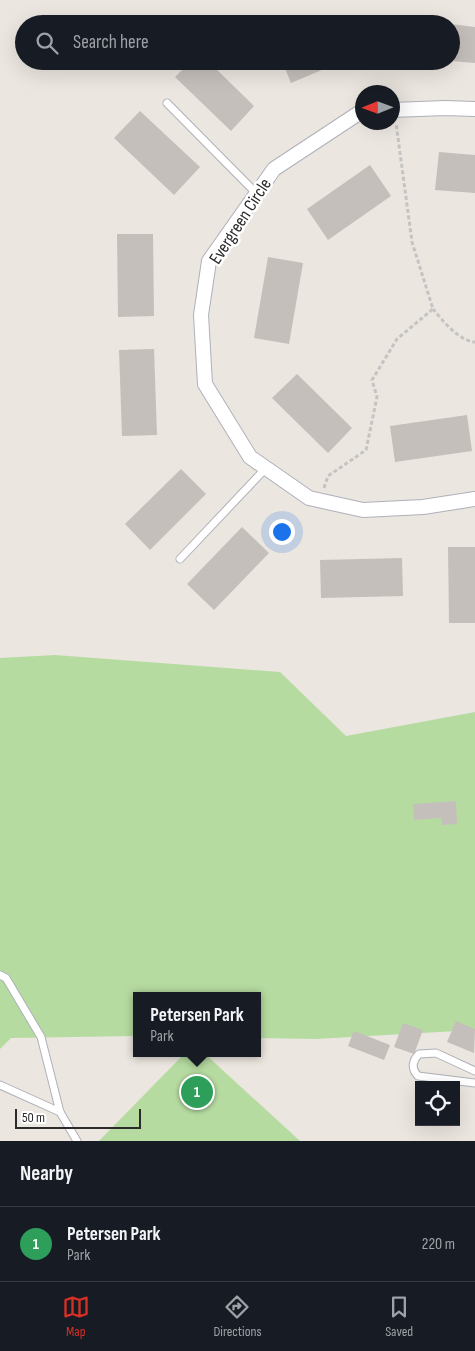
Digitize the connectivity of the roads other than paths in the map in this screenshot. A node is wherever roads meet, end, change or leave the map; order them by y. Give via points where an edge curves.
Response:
1 (167, 103) dead end
2 (400, 110) edge
3 (475, 110) edge
4 (355, 117) edge
5 (257, 194) junction
6 (266, 468) junction
7 (475, 499) edge
8 (180, 559) dead end
9 (0, 975) edge
10 (475, 1071) edge
11 (475, 1083) edge
12 (0, 1085) edge
13 (60, 1112) junction
14 (77, 1141) edge

1 - 5 lane
2 - 3 street
4 - 5 street, Evergreen Circle via 274,169
5 - 6 street, Evergreen Circle via 209,261 202,315 205,384 250,457
6 - 7 street, Evergreen Circle via 309,498 363,510 422,507
6 - 8 lane
9 - 13 lane via 6,978 41,1038
10 - 11 lane via 436,1053 419,1054 413,1064 418,1076
12 - 13 lane
13 - 14 lane

